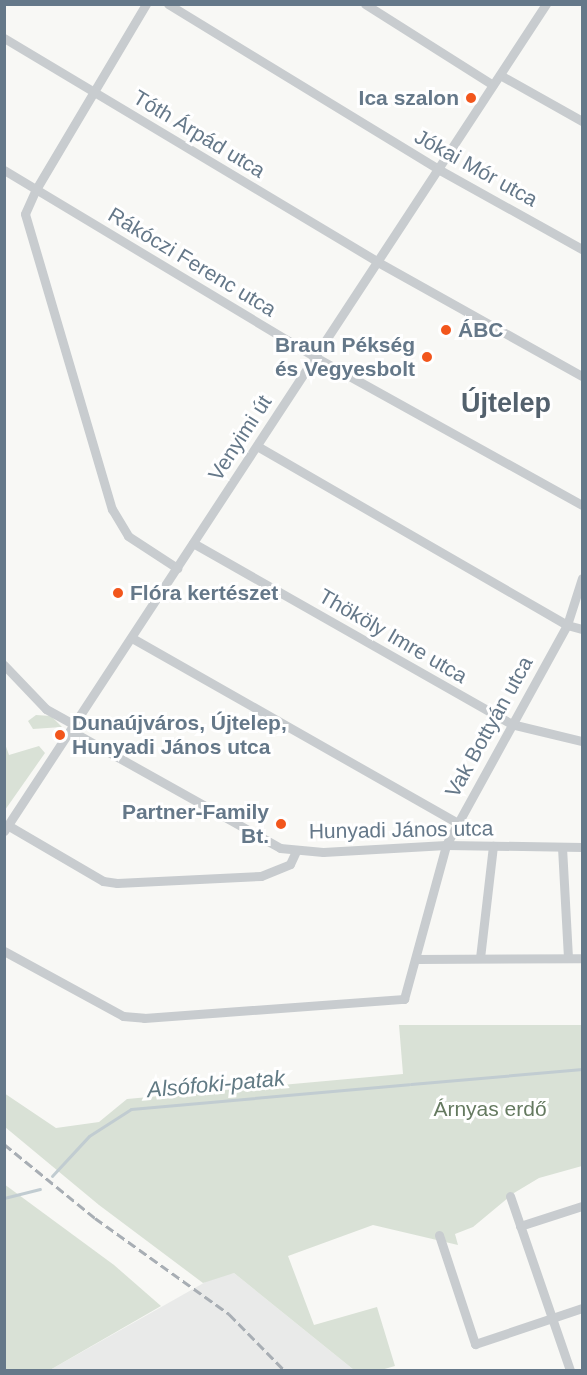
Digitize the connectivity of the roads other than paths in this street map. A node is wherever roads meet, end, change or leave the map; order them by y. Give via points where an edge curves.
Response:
1 (146, 4) edge
2 (168, 4) edge
3 (365, 4) edge
4 (546, 4) edge
5 (4, 38) edge
6 (500, 75) junction
7 (493, 85) junction
8 (94, 92) junction
9 (582, 121) edge
10 (4, 170) edge
11 (438, 170) junction
12 (36, 189) junction
13 (582, 249) edge
14 (376, 261) junction
15 (315, 357) junction
16 (582, 376) edge
17 (257, 446) junction
18 (582, 506) edge
19 (194, 543) junction
20 (177, 567) junction
21 (582, 578) edge
22 (567, 625) junction
23 (582, 629) edge
24 (132, 638) junction
25 (4, 664) edge
26 (511, 724) junction
27 (73, 728) junction
28 (582, 741) edge
29 (456, 823) junction
30 (7, 829) edge
31 (446, 845) junction
32 (493, 846) junction
33 (562, 847) junction
34 (582, 847) edge
35 (296, 851) junction
36 (4, 951) edge
37 (480, 958) junction
38 (568, 958) junction
39 (582, 958) edge
40 (416, 959) junction
41 (510, 1196) dead end
42 (582, 1206) edge
43 (520, 1226) junction
44 (439, 1235) dead end
45 (582, 1308) edge
46 (552, 1318) junction
47 (570, 1371) edge

1 - 8 street
2 - 11 street, Jókai Mór utca
3 - 7 street
4 - 6 street, Venyimi út
5 - 8 street, Tóth Árpád utca
6 - 7 street, Venyimi út
6 - 9 street
7 - 11 street, Venyimi út
8 - 12 street
8 - 14 street, Tóth Árpád utca
10 - 12 street, Rákóczi Ferenc utca
11 - 13 street, Jókai Mór utca
11 - 14 street, Venyimi út
12 - 15 street, Rákóczi Ferenc utca
12 - 20 street via 25,213 26,226 112,508 128,536
14 - 15 street, Venyimi út
14 - 16 street, Tóth Árpád utca
15 - 17 street, Venyimi út
15 - 18 street, Rákóczi Ferenc utca
17 - 19 street, Venyimi út
17 - 22 street
19 - 20 street, Venyimi út
19 - 26 street, Thököly Imre utca
20 - 24 street, Venyimi út
21 - 22 street, Vak Bottyán utca
22 - 23 street
22 - 26 street, Vak Bottyán utca
24 - 27 street, Venyimi út
24 - 29 street
25 - 27 street, Hunyadi János utca via 46,709
26 - 28 street, Thököly Imre utca
26 - 29 street, Vak Bottyán utca
27 - 30 street, Venyimi út
27 - 35 street, Hunyadi János utca via 280,848
29 - 31 street, Vak Bottyán utca
30 - 35 street via 103,881 117,883 261,876 290,864
31 - 32 street, Hunyadi János utca
31 - 35 street, Hunyadi János utca
31 - 40 street, Vak Bottyán utca
32 - 33 street, Hunyadi János utca
32 - 37 street
33 - 34 street, Hunyadi János utca
33 - 38 street
36 - 40 street, Vak Bottyán utca via 123,1016 144,1018 404,999
37 - 38 street
37 - 40 street
38 - 39 street
41 - 43 street
42 - 43 street
43 - 46 street
44 - 46 street via 475,1344
45 - 46 street
46 - 47 street

